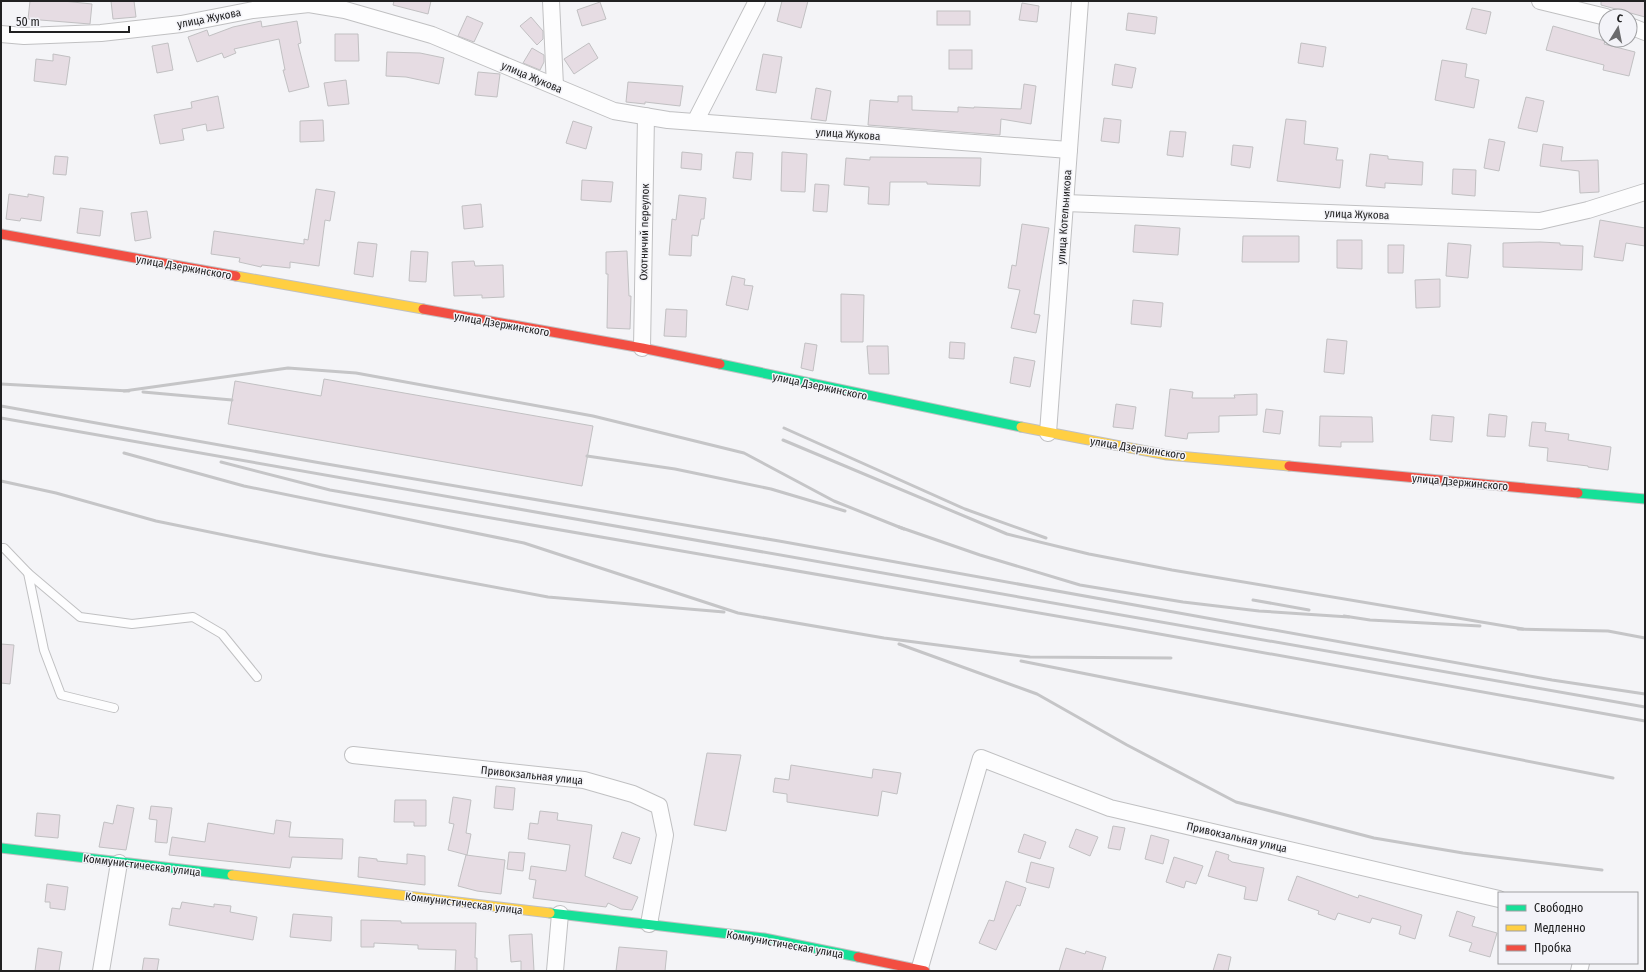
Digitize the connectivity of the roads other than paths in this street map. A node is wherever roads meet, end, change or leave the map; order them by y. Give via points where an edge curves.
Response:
1 (551, 1) edge
2 (757, 1) edge
3 (1080, 1) edge
4 (1540, 1) edge
5 (323, 4) edge
6 (1598, 16) edge
7 (1, 34) edge
8 (555, 86) junction
9 (646, 116) junction
10 (695, 122) junction
11 (1069, 150) junction
12 (1645, 192) edge
13 (1065, 203) junction
14 (1, 234) edge
15 (642, 348) junction
16 (1048, 433) junction
17 (1645, 499) edge
18 (1, 548) edge
19 (28, 573) junction
20 (257, 677) dead end
21 (114, 708) dead end
22 (354, 755) dead end
23 (1, 848) edge
24 (119, 862) junction
25 (1498, 899) edge
26 (560, 914) junction
27 (649, 924) junction
28 (921, 970) edge
29 (101, 971) edge
30 (555, 971) edge

1 - 8 street
2 - 10 street
3 - 11 street, улица Котельникова
4 - 6 street
5 - 7 street, улица Жукова via 254,10 182,24 101,33 24,36
5 - 8 street, улица Жукова via 432,35
8 - 9 street, улица Жукова via 614,111
9 - 10 street, улица Жукова
9 - 15 street, Охотничий переулок
10 - 11 street, улица Жукова
11 - 13 street, улица Котельникова
12 - 13 street, улица Жукова via 1588,210 1540,220
13 - 16 street, улица Котельникова
14 - 15 street, улица Дзержинского
15 - 16 street, улица Дзержинского
16 - 17 street, улица Дзержинского via 1167,455
18 - 19 lane via 4,548
19 - 20 lane via 80,617 132,624 193,617 222,634
19 - 21 lane via 44,650 61,695
22 - 27 street, Привокзальная улица via 584,780 633,794 659,806 665,835
23 - 24 street, Коммунистическая улица
24 - 26 street, Коммунистическая улица
24 - 29 street
25 - 28 street, Привокзальная улица via 1110,808 981,758
26 - 27 street, Коммунистическая улица
26 - 30 street
27 - 28 street, Коммунистическая улица via 764,938

